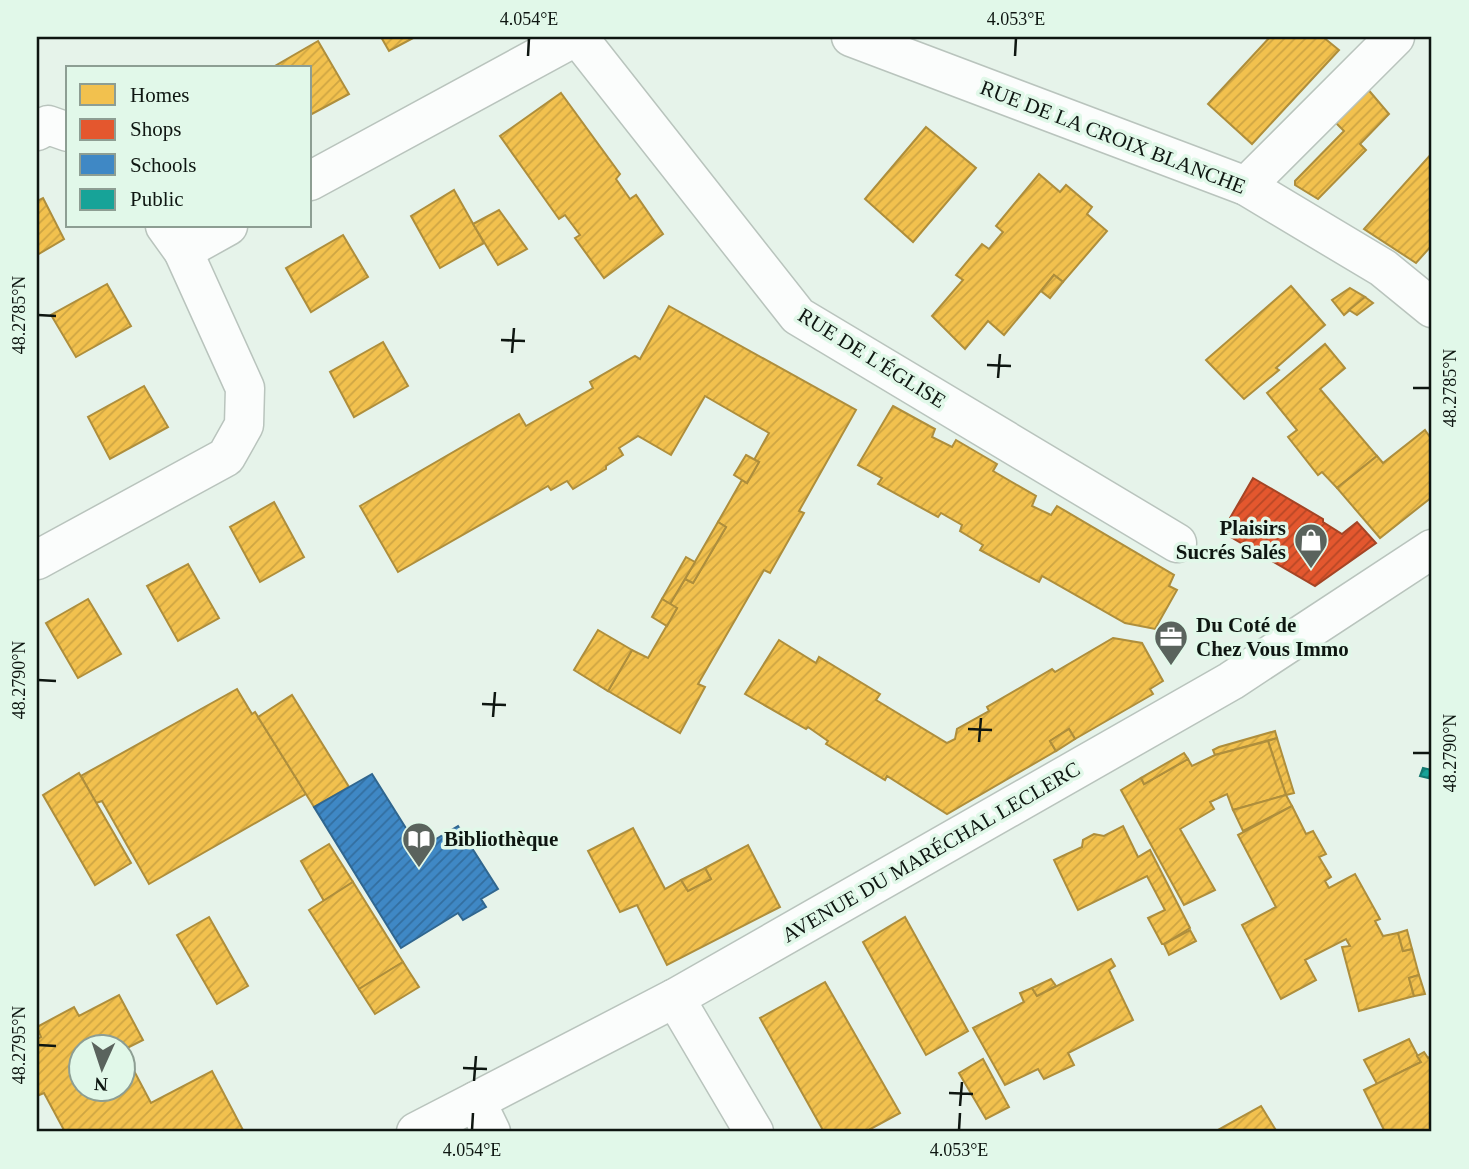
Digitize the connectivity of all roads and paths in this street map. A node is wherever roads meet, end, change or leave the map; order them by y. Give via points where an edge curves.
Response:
1 (576, 37) edge
2 (851, 37) edge
3 (1395, 37) edge
4 (37, 131) edge
5 (66, 131) edge
6 (312, 180) edge
7 (1246, 186) junction
8 (219, 228) edge
9 (174, 238) edge
10 (1432, 308) edge
11 (1177, 543) dead end
12 (1432, 549) edge
13 (37, 560) edge
14 (675, 998) junction
15 (484, 1116) edge
16 (416, 1132) edge
17 (754, 1132) edge

1 - 6 street
1 - 11 street, RUE DE L'ÉGLISE via 798,316
2 - 7 street, RUE DE LA CROIX BLANCHE
3 - 7 street
4 - 5 street via 48,125
7 - 10 street, RUE DE LA CROIX BLANCHE via 1383,268
8 - 9 street
9 - 13 street via 245,388 244,425 226,457
12 - 14 street, AVENUE DU MARÉCHAL LECLERC via 1231,681
14 - 15 street, AVENUE DU MARÉCHAL LECLERC
14 - 17 street
15 - 16 street, AVENUE DU MARÉCHAL LECLERC

